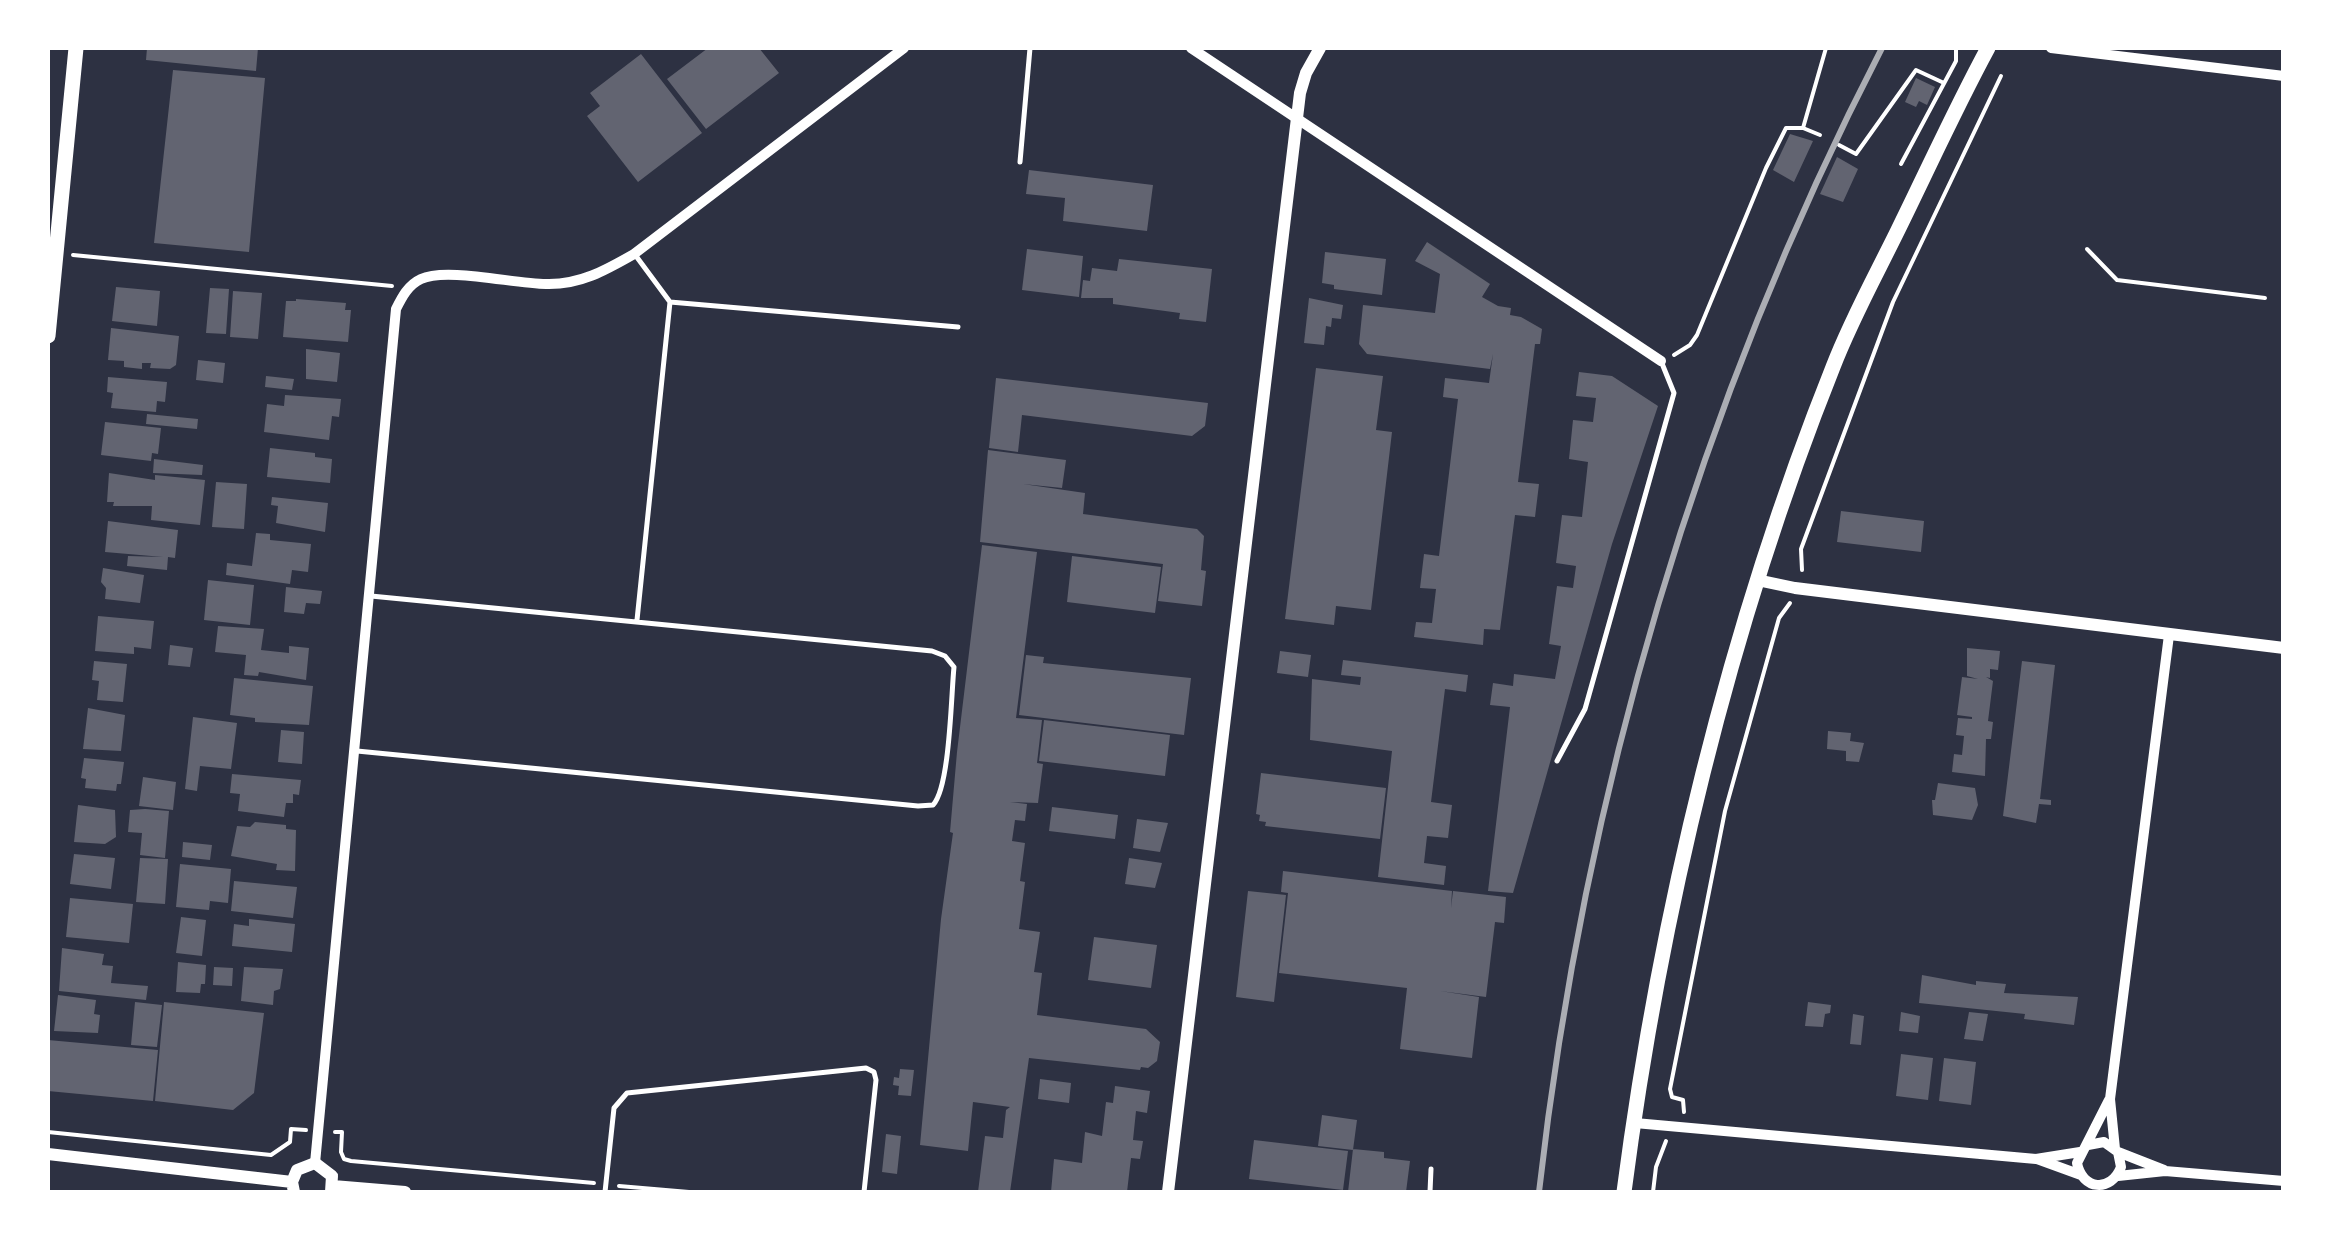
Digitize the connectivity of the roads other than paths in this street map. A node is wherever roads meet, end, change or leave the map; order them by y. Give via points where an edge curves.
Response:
1 (76, 48) edge
2 (904, 48) edge
3 (1030, 48) edge
4 (1191, 48) edge
5 (1320, 48) edge
6 (1988, 48) edge
7 (2051, 48) edge
8 (2284, 76) edge
9 (1298, 117) junction
10 (1020, 162) dead end
11 (634, 254) junction
12 (670, 302) junction
13 (958, 327) dead end
14 (48, 336) edge
15 (1661, 362) joint
16 (1757, 580) junction
17 (371, 596) junction
18 (637, 620) junction
19 (2168, 635) junction
20 (2284, 648) edge
21 (357, 750) junction
22 (1556, 761) dead end
23 (2110, 1099) junction
24 (1635, 1123) junction
25 (2084, 1149) junction
26 (2117, 1150) junction
27 (48, 1154) edge
28 (2036, 1159) junction
29 (316, 1163) junction
30 (1431, 1169) dead end
31 (2166, 1171) junction
32 (2284, 1181) edge
33 (2085, 1183) edge
34 (2111, 1184) edge
35 (293, 1187) edge
36 (605, 1188) edge
37 (332, 1189) edge
38 (405, 1192) edge
39 (864, 1192) edge
40 (1168, 1192) edge
41 (1430, 1192) edge
42 (1624, 1192) edge

1 - 14 main road
2 - 11 street
3 - 10 lane
4 - 9 street
5 - 9 street via 1306,73
6 - 16 main road via 1834,365
7 - 8 street
9 - 15 street
9 - 40 street
11 - 12 lane
11 - 17 street via 580,281 444,275 422,278 406,290 396,309
12 - 13 lane
12 - 18 lane
15 - 22 lane via 1672,401 1585,709
16 - 19 street
16 - 24 main road via 1690,831
17 - 18 lane
17 - 21 street
18 - 21 lane via 945,656 954,668 942,796 918,806
19 - 20 street
19 - 23 street
21 - 29 street
23 - 25 street
23 - 26 street
24 - 28 street
24 - 42 main road
25 - 26 street via 2104,1142
25 - 28 street
25 - 33 street via 2078,1163
26 - 31 street
26 - 34 street via 2121,1166
27 - 35 street
28 - 33 street
29 - 35 street via 302,1166
29 - 37 street via 328,1170
30 - 41 lane
31 - 32 street
31 - 34 street
33 - 34 street
36 - 39 lane via 614,1108 628,1093 866,1068 876,1080
37 - 38 street

